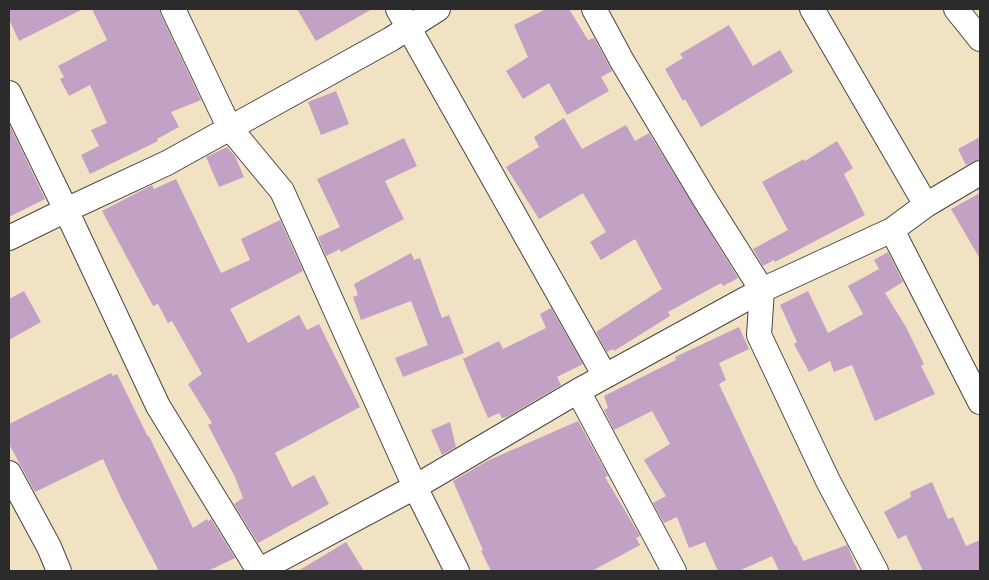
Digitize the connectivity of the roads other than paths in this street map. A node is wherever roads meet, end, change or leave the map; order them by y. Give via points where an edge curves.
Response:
1 (173, 9) edge
2 (438, 9) edge
3 (594, 9) edge
4 (812, 9) edge
5 (956, 9) edge
6 (402, 18) edge
7 (980, 39) edge
8 (9, 93) edge
9 (229, 127) junction
10 (980, 172) edge
11 (926, 205) junction
12 (66, 210) junction
13 (892, 230) junction
14 (9, 238) edge
15 (762, 290) junction
16 (605, 376) junction
17 (578, 391) junction
18 (980, 402) edge
19 (9, 473) edge
20 (415, 488) junction
21 (59, 571) edge
22 (258, 571) edge
23 (457, 571) edge
24 (674, 571) edge
25 (876, 571) edge

1 - 9 street
2 - 6 street
3 - 15 street via 698,190
4 - 11 street
5 - 7 street
6 - 9 street
6 - 16 street
8 - 12 street
9 - 12 street via 167,163
9 - 20 street via 282,191
10 - 11 street
11 - 13 street
12 - 14 street
12 - 22 street via 158,406
13 - 15 street
13 - 18 street
15 - 16 street
15 - 25 street via 759,335 828,481
16 - 17 street
17 - 20 street
17 - 24 street
19 - 21 street
20 - 22 street
20 - 23 street

